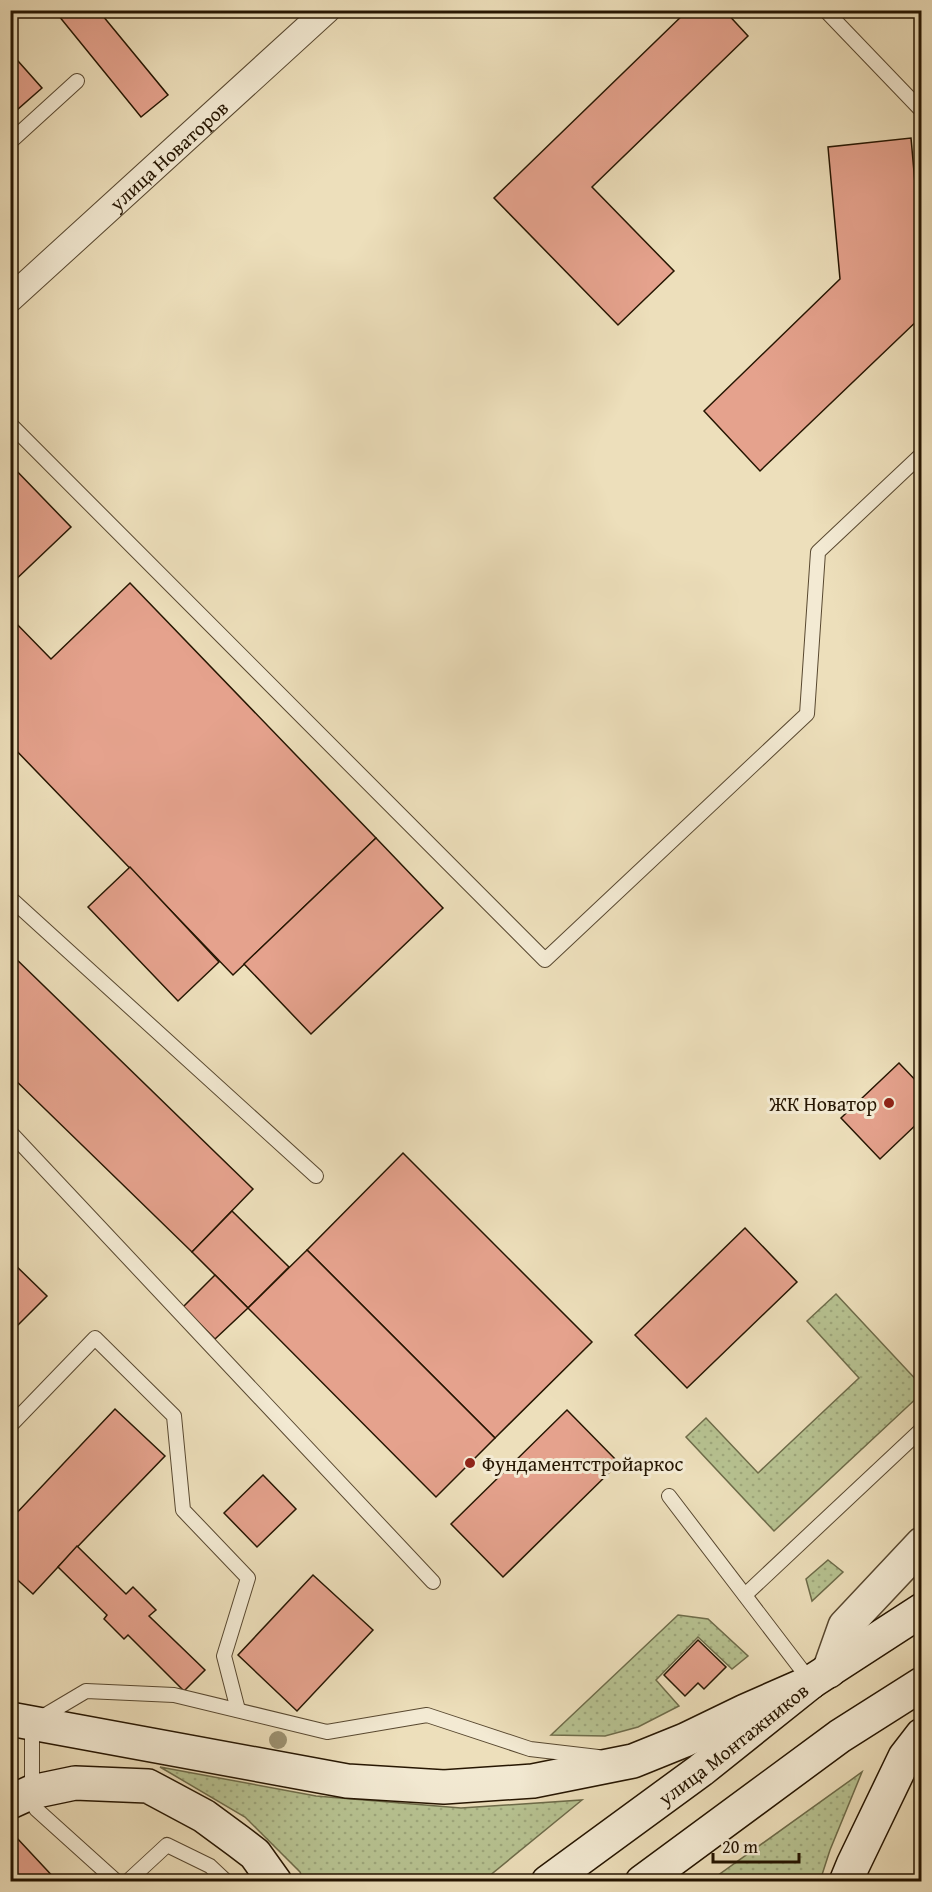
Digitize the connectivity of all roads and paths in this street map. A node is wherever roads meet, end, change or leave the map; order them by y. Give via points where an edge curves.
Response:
1 (327, 10) edge
2 (825, 10) edge
3 (76, 81) dead end
4 (921, 111) edge
5 (10, 142) edge
6 (10, 299) edge
7 (10, 424) edge
8 (921, 454) edge
9 (10, 898) edge
10 (10, 1132) edge
11 (316, 1176) dead end
12 (10, 1426) edge
13 (921, 1429) edge
14 (669, 1496) dead end
15 (921, 1544) edge
16 (433, 1582) dead end
17 (745, 1595) junction
18 (921, 1610) edge
19 (820, 1676) junction
20 (921, 1684) edge
21 (238, 1710) junction
22 (21, 1721) edge
23 (921, 1735) edge
24 (633, 1761) junction
25 (21, 1797) edge
26 (222, 1880) edge
27 (117, 1881) edge
28 (127, 1881) edge
29 (275, 1881) edge
30 (548, 1881) edge
31 (642, 1881) edge
32 (846, 1881) edge

1 - 6 street, улица Новаторов
2 - 4 lane
3 - 5 lane
7 - 8 lane via 544,960 807,714 818,552
9 - 11 lane
10 - 16 lane
12 - 21 lane via 95,1338 174,1416 183,1510 248,1578 224,1656
13 - 17 lane
14 - 17 lane
15 - 19 main road via 844,1626
17 - 19 lane
18 - 19 main road, улица Монтажников
19 - 24 main road
19 - 30 main road, улица Монтажников via 701,1770
20 - 31 main road via 840,1736
21 - 22 lane via 174,1695 87,1691
21 - 24 lane via 327,1732 428,1715 530,1749
22 - 24 main road via 347,1781 444,1787 533,1781
22 - 25 lane
23 - 32 main road via 904,1756
25 - 27 lane
25 - 29 main road via 75,1783 148,1786 230,1835 255,1854
26 - 28 lane via 210,1866 167,1845

